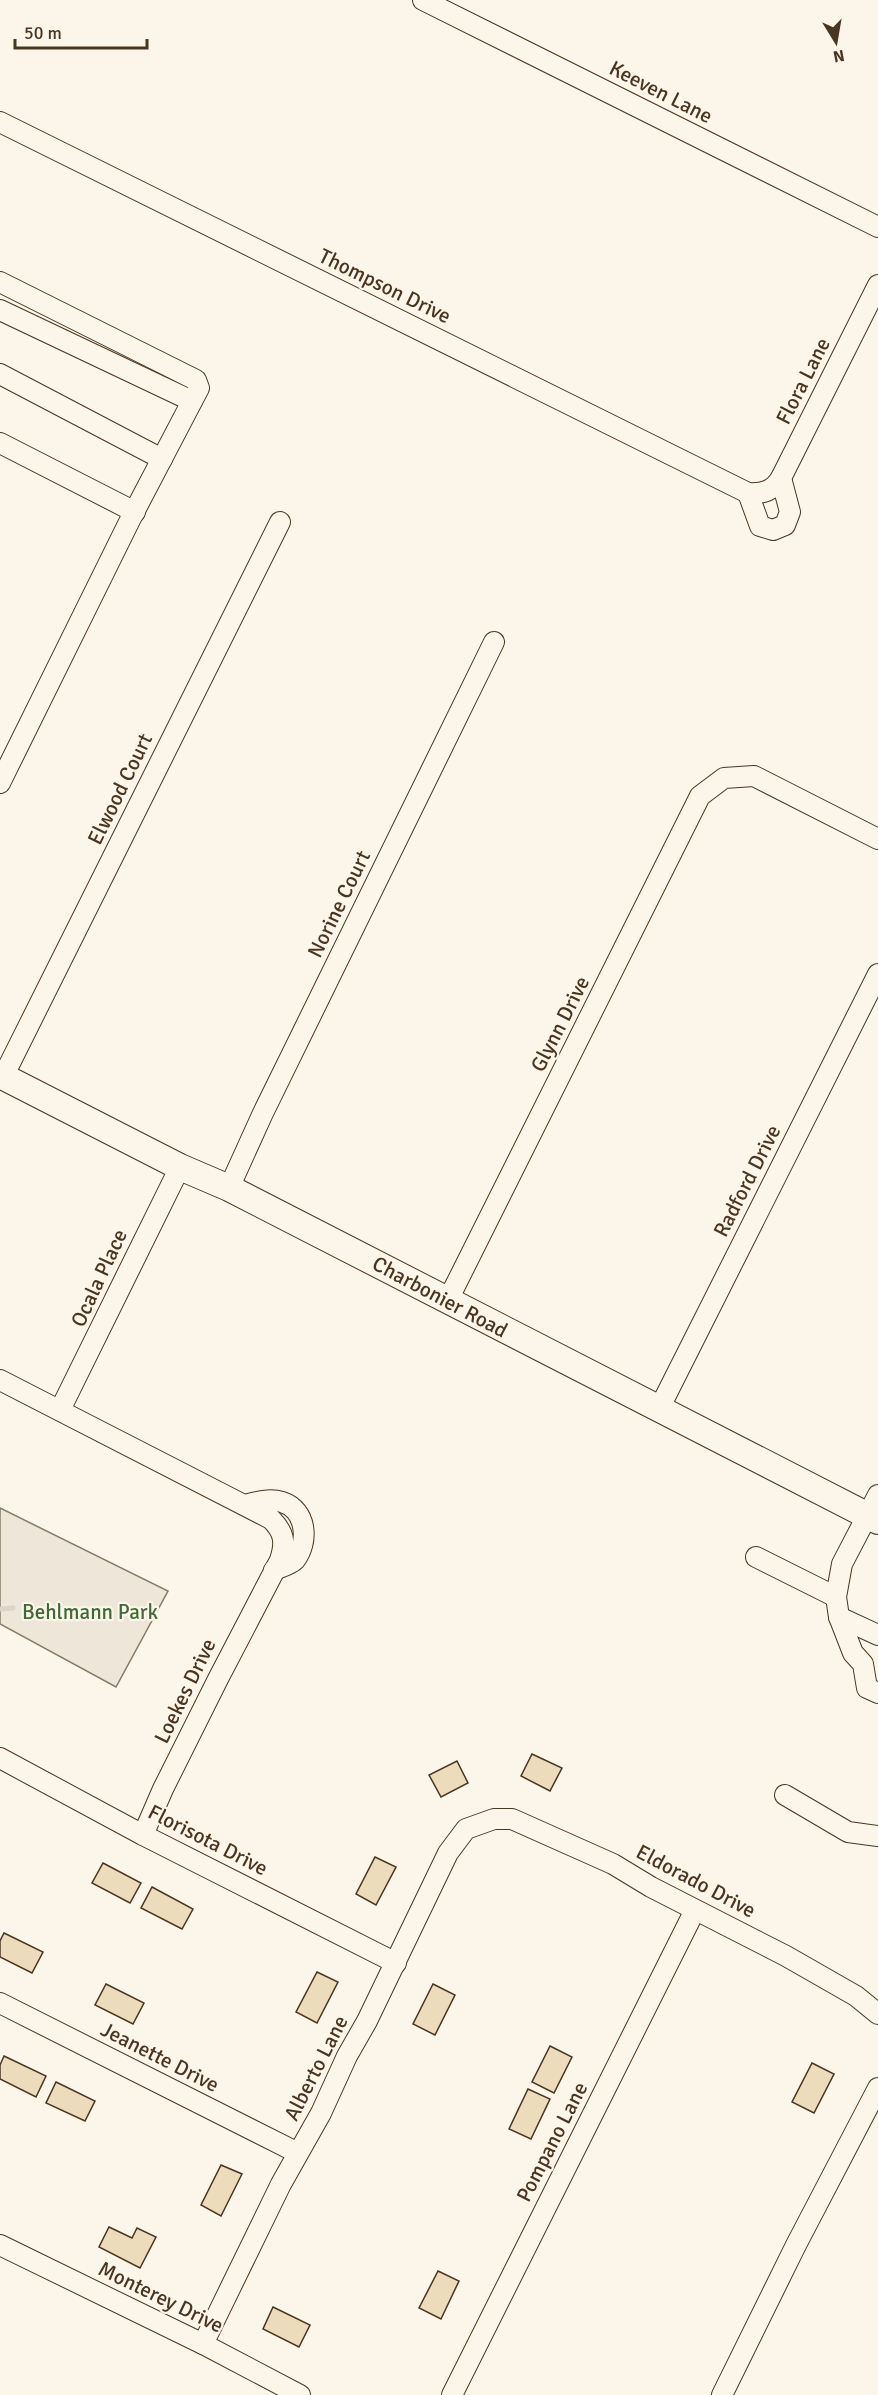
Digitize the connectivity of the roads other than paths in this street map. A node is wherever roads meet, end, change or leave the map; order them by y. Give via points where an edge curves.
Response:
1 (423, 0) edge
2 (0, 122) edge
3 (878, 227) edge
4 (0, 282) edge
5 (878, 285) edge
6 (0, 310) edge
7 (95, 330) junction
8 (83, 350) junction
9 (0, 374) edge
10 (192, 401) junction
11 (0, 443) edge
12 (162, 459) junction
13 (781, 478) junction
14 (757, 493) junction
15 (135, 512) junction
16 (280, 522) dead end
17 (494, 642) dead end
18 (0, 783) edge
19 (878, 839) edge
20 (878, 974) edge
21 (2, 1076) edge
22 (180, 1167) junction
23 (229, 1188) junction
24 (448, 1300) junction
25 (0, 1380) edge
26 (658, 1409) junction
27 (60, 1410) junction
28 (874, 1511) edge
29 (756, 1557) dead end
30 (836, 1597) junction
31 (839, 1617) junction
32 (878, 1635) edge
33 (862, 1677) edge
34 (0, 1758) edge
35 (785, 1795) dead end
36 (480, 1823) joint
37 (143, 1835) junction
38 (878, 1836) edge
39 (695, 1910) junction
40 (396, 1963) junction
41 (0, 2003) edge
42 (878, 2014) edge
43 (878, 2088) edge
44 (298, 2153) junction
45 (0, 2245) edge
46 (203, 2344) junction
47 (300, 2395) edge
48 (452, 2395) edge
49 (722, 2395) edge

1 - 3 street, Keeven Lane
2 - 14 street, Thompson Drive
4 - 7 street
5 - 13 street, Flora Lane
6 - 8 street
7 - 8 street
7 - 10 street via 196,380 199,388
8 - 10 street
9 - 12 street
10 - 12 street
11 - 15 street
12 - 15 street
13 - 14 street, Flora Lane via 776,486
13 - 14 street via 790,512 785,525 772,530 760,526
15 - 18 street
16 - 21 street, Elwood Court
17 - 23 street, Norine Court
19 - 24 street, Glynn Drive via 754,776 724,778 700,796
20 - 26 street, Radford Drive
21 - 22 main road, Charbonier Road
22 - 23 main road, Charbonier Road
22 - 27 street, Ocala Place
23 - 24 main road, Charbonier Road
24 - 26 main road, Charbonier Road
25 - 27 street, Loekes Drive
26 - 28 main road, Charbonier Road
27 - 37 street, Loekes Drive via 271,1519 281,1528 284,1539 284,1549 274,1570
28 - 30 street via 842,1564
29 - 30 street
30 - 31 street
31 - 32 street
31 - 33 street
34 - 37 street, Florisota Drive
35 - 38 street via 848,1832
36 - 39 street, Eldorado Drive via 512,1820 613,1864
36 - 40 street, Alberto Lane via 466,1829 448,1853
37 - 40 street, Florisota Drive
39 - 42 street, Eldorado Drive via 786,1956 856,1996
39 - 48 street, Pompano Lane
40 - 44 street, Alberto Lane
41 - 44 street, Jeanette Drive
43 - 49 street
44 - 46 street, Alberto Lane
45 - 46 street, Monterey Drive
46 - 47 street, Monterey Drive

